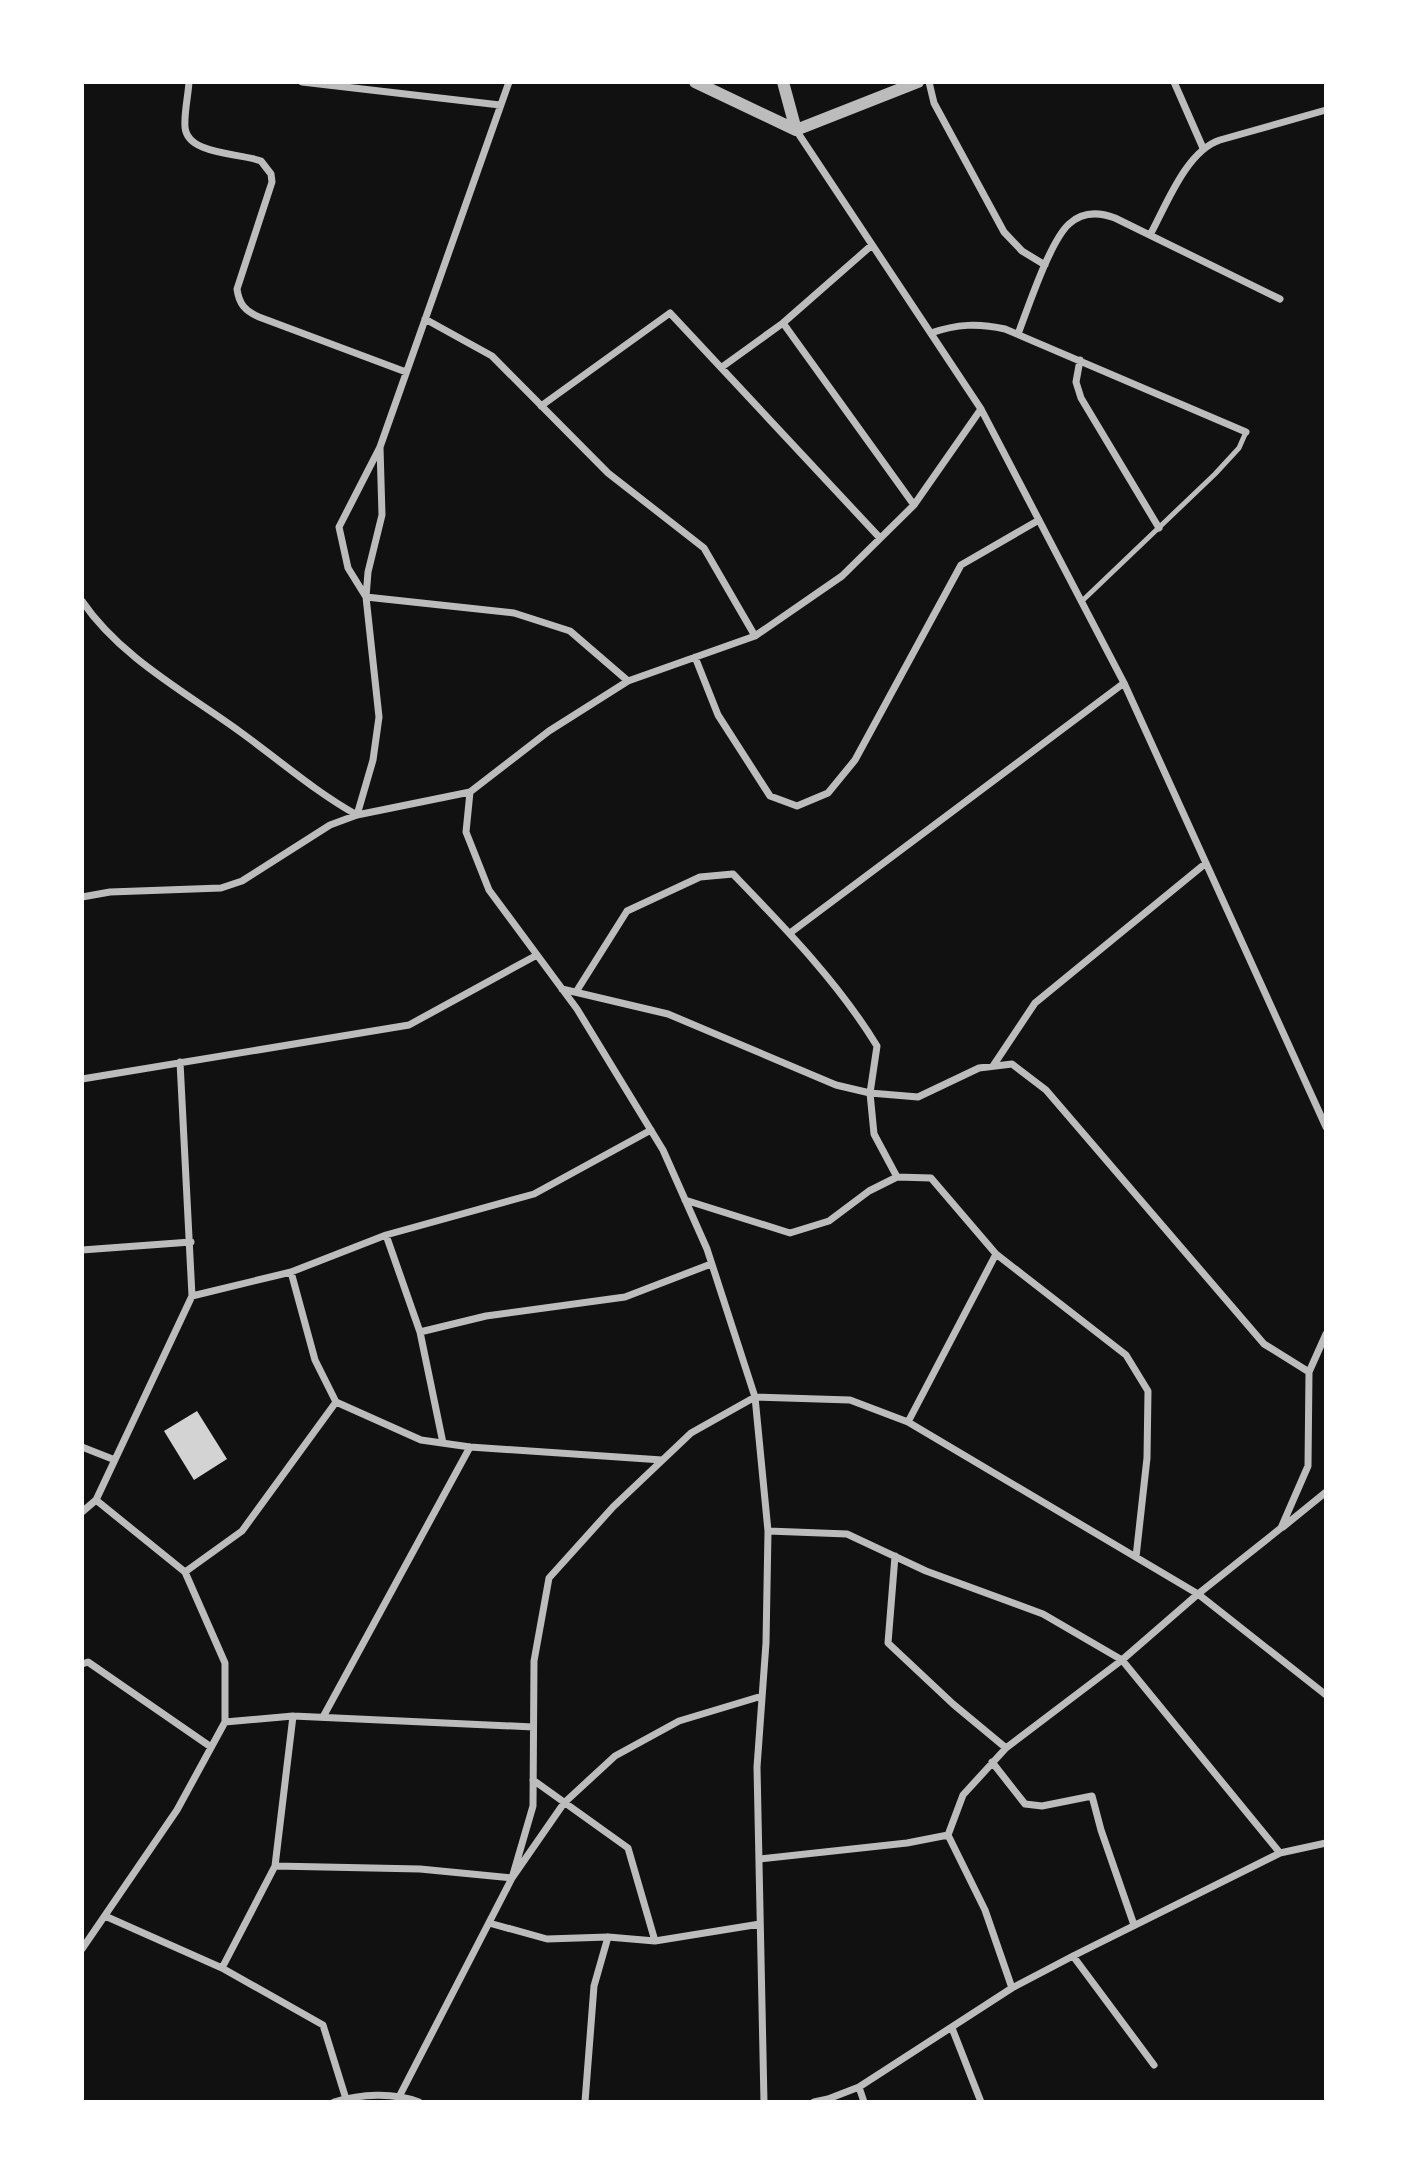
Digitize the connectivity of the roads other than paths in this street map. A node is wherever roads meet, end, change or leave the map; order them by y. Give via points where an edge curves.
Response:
1 (189, 82) edge
2 (302, 82) edge
3 (509, 82) edge
4 (695, 82) edge
5 (783, 82) edge
6 (918, 82) edge
7 (929, 82) edge
8 (1174, 82) edge
9 (500, 105) junction
10 (1326, 110) edge
11 (796, 130) junction
12 (1203, 148) junction
13 (1150, 235) junction
14 (872, 245) junction
15 (1045, 265) junction
16 (1280, 299) dead end
17 (425, 319) junction
18 (783, 323) junction
19 (931, 334) junction
20 (1018, 334) junction
21 (1080, 360) junction
22 (722, 367) junction
23 (406, 372) junction
24 (541, 406) junction
25 (981, 409) junction
26 (1246, 432) joint
27 (380, 447) junction
28 (914, 505) junction
29 (1038, 520) junction
30 (1159, 528) junction
31 (880, 538) junction
32 (366, 597) junction
33 (82, 601) edge
34 (1081, 602) junction
35 (755, 636) junction
36 (695, 657) junction
37 (628, 681) junction
38 (1124, 683) junction
39 (470, 792) junction
40 (357, 815) junction
41 (1206, 863) junction
42 (82, 897) edge
43 (790, 933) junction
44 (537, 955) junction
45 (562, 988) junction
46 (576, 992) junction
47 (180, 1062) junction
48 (993, 1066) junction
49 (82, 1079) edge
50 (870, 1093) junction
51 (1326, 1127) edge
52 (651, 1129) junction
53 (897, 1177) junction
54 (685, 1200) junction
55 (386, 1235) junction
56 (191, 1242) junction
57 (82, 1250) edge
58 (996, 1254) junction
59 (711, 1264) junction
60 (291, 1272) junction
61 (192, 1296) junction
62 (420, 1332) junction
63 (1326, 1334) edge
64 (1308, 1372) junction
65 (755, 1396) junction
66 (336, 1402) junction
67 (908, 1422) junction
68 (443, 1443) junction
69 (82, 1447) edge
70 (470, 1447) junction
71 (115, 1460) junction
72 (662, 1460) junction
73 (1326, 1492) edge
74 (96, 1500) junction
75 (82, 1512) edge
76 (1281, 1528) junction
77 (768, 1531) junction
78 (895, 1556) junction
79 (1136, 1557) junction
80 (185, 1572) junction
81 (1198, 1594) junction
82 (1122, 1660) junction
83 (82, 1664) edge
84 (1326, 1695) edge
85 (762, 1696) junction
86 (293, 1716) junction
87 (323, 1717) junction
88 (225, 1722) junction
89 (533, 1727) junction
90 (211, 1747) junction
91 (1006, 1748) junction
92 (992, 1762) junction
93 (533, 1780) junction
94 (564, 1803) junction
95 (948, 1836) junction
96 (1326, 1843) edge
97 (1280, 1853) junction
98 (760, 1859) junction
99 (275, 1866) junction
100 (512, 1878) junction
101 (105, 1916) junction
102 (489, 1923) junction
103 (760, 1924) junction
104 (1134, 1925) junction
105 (608, 1937) junction
106 (655, 1941) junction
107 (82, 1949) edge
108 (1073, 1956) junction
109 (222, 1968) junction
110 (1012, 1988) junction
111 (952, 2028) junction
112 (1154, 2065) dead end
113 (859, 2087) junction
114 (400, 2095) junction
115 (346, 2099) junction
116 (334, 2102) edge
117 (419, 2102) edge
118 (585, 2102) edge
119 (764, 2102) edge
120 (814, 2102) edge
121 (864, 2102) edge
122 (981, 2102) edge

1 - 23 street via 185,128 191,141 202,148 261,161 271,174 237,289 242,306 248,313
2 - 9 street
3 - 9 street
4 - 11 street
5 - 11 street
6 - 11 street
7 - 15 street via 933,103 1004,232 1022,251
8 - 12 street
9 - 17 street
10 - 12 street
11 - 14 street
12 - 13 street via 1185,170
13 - 15 street via 1105,215 1084,215 1064,229
13 - 16 street
14 - 18 street
14 - 19 street
15 - 20 street
17 - 23 street
17 - 24 street via 492,356
18 - 22 street
18 - 28 street
19 - 20 street via 952,326 979,324
19 - 25 street
20 - 21 street
21 - 26 street
21 - 30 street via 1076,382 1081,398
22 - 24 street via 670,313
22 - 31 street
23 - 27 street
24 - 35 street via 608,473 704,548
25 - 28 street
25 - 29 street
26 - 30 lane via 1215,474
27 - 32 street via 382,515
27 - 32 street via 339,527 348,569
28 - 31 street
29 - 34 street
29 - 36 street via 961,565 855,760 828,793 797,806 770,796 719,715
30 - 34 lane
31 - 35 street via 842,576
32 - 37 street via 514,613 570,631
32 - 40 street via 379,717 373,760
33 - 40 street via 94,619 153,670 325,797
34 - 38 street
35 - 36 street
36 - 37 street
37 - 39 street via 549,731
38 - 41 street
38 - 43 street
39 - 40 street
39 - 44 street via 466,832 489,891
40 - 42 street via 319,832 242,881 221,888
41 - 48 street via 1035,1003
41 - 51 street
43 - 46 street via 733,874 700,877 627,911
43 - 50 street via 855,1009 877,1046
44 - 45 street
44 - 47 street via 409,1025
45 - 46 street
45 - 52 street
46 - 50 street via 668,1014 836,1085
47 - 49 street
47 - 56 street
48 - 50 street via 918,1097
48 - 64 street via 1012,1064 1046,1090 1264,1344
50 - 53 street via 874,1134
52 - 54 street
52 - 55 street via 534,1194
53 - 54 street via 828,1221 790,1233
53 - 58 street via 931,1178
54 - 59 street
55 - 60 street
55 - 62 street
56 - 57 street
56 - 61 street
58 - 67 street
58 - 79 street via 1126,1355 1148,1391 1147,1458
59 - 62 street via 625,1297 486,1316
59 - 65 street
60 - 61 street
60 - 66 street via 315,1360
61 - 71 street
62 - 68 street
63 - 64 street
64 - 76 street via 1308,1466
65 - 67 street via 850,1400
65 - 72 street via 691,1433
65 - 77 street
66 - 68 street via 421,1440
66 - 80 street via 242,1531
67 - 79 street
68 - 70 street
69 - 71 street
70 - 72 street
70 - 87 street
71 - 74 street
72 - 89 street via 549,1578 534,1661
73 - 76 street
74 - 75 street
74 - 80 street
76 - 81 street
77 - 78 street via 847,1534
77 - 85 street
78 - 82 street via 1043,1614
78 - 91 street via 888,1643
79 - 81 street
80 - 88 street via 225,1663
81 - 82 street
81 - 84 street
82 - 91 street
82 - 97 street
83 - 90 street via 88,1662
85 - 94 street via 679,1721 615,1756
85 - 98 street via 757,1767
86 - 87 street
86 - 88 street
86 - 99 street
87 - 89 street
88 - 90 street
89 - 93 street
90 - 101 street via 177,1810
91 - 92 street
92 - 95 street via 962,1795
92 - 104 street via 1025,1804 1042,1807 1092,1796
93 - 94 street
93 - 100 street via 533,1806
94 - 100 street
94 - 106 street via 628,1848
95 - 98 street
95 - 110 street via 985,1910
96 - 97 street
97 - 104 street
98 - 103 street
99 - 100 street via 420,1869
99 - 109 street
100 - 102 street
101 - 107 street
101 - 109 street
102 - 105 street via 547,1939
102 - 114 street
103 - 106 street
103 - 119 street
104 - 108 street
105 - 106 street
105 - 118 street via 594,1986
108 - 110 street
108 - 112 street
109 - 115 street via 323,2025
110 - 111 street
111 - 113 street
111 - 122 street
113 - 120 street
113 - 121 street
114 - 115 street
114 - 117 street
115 - 116 street

